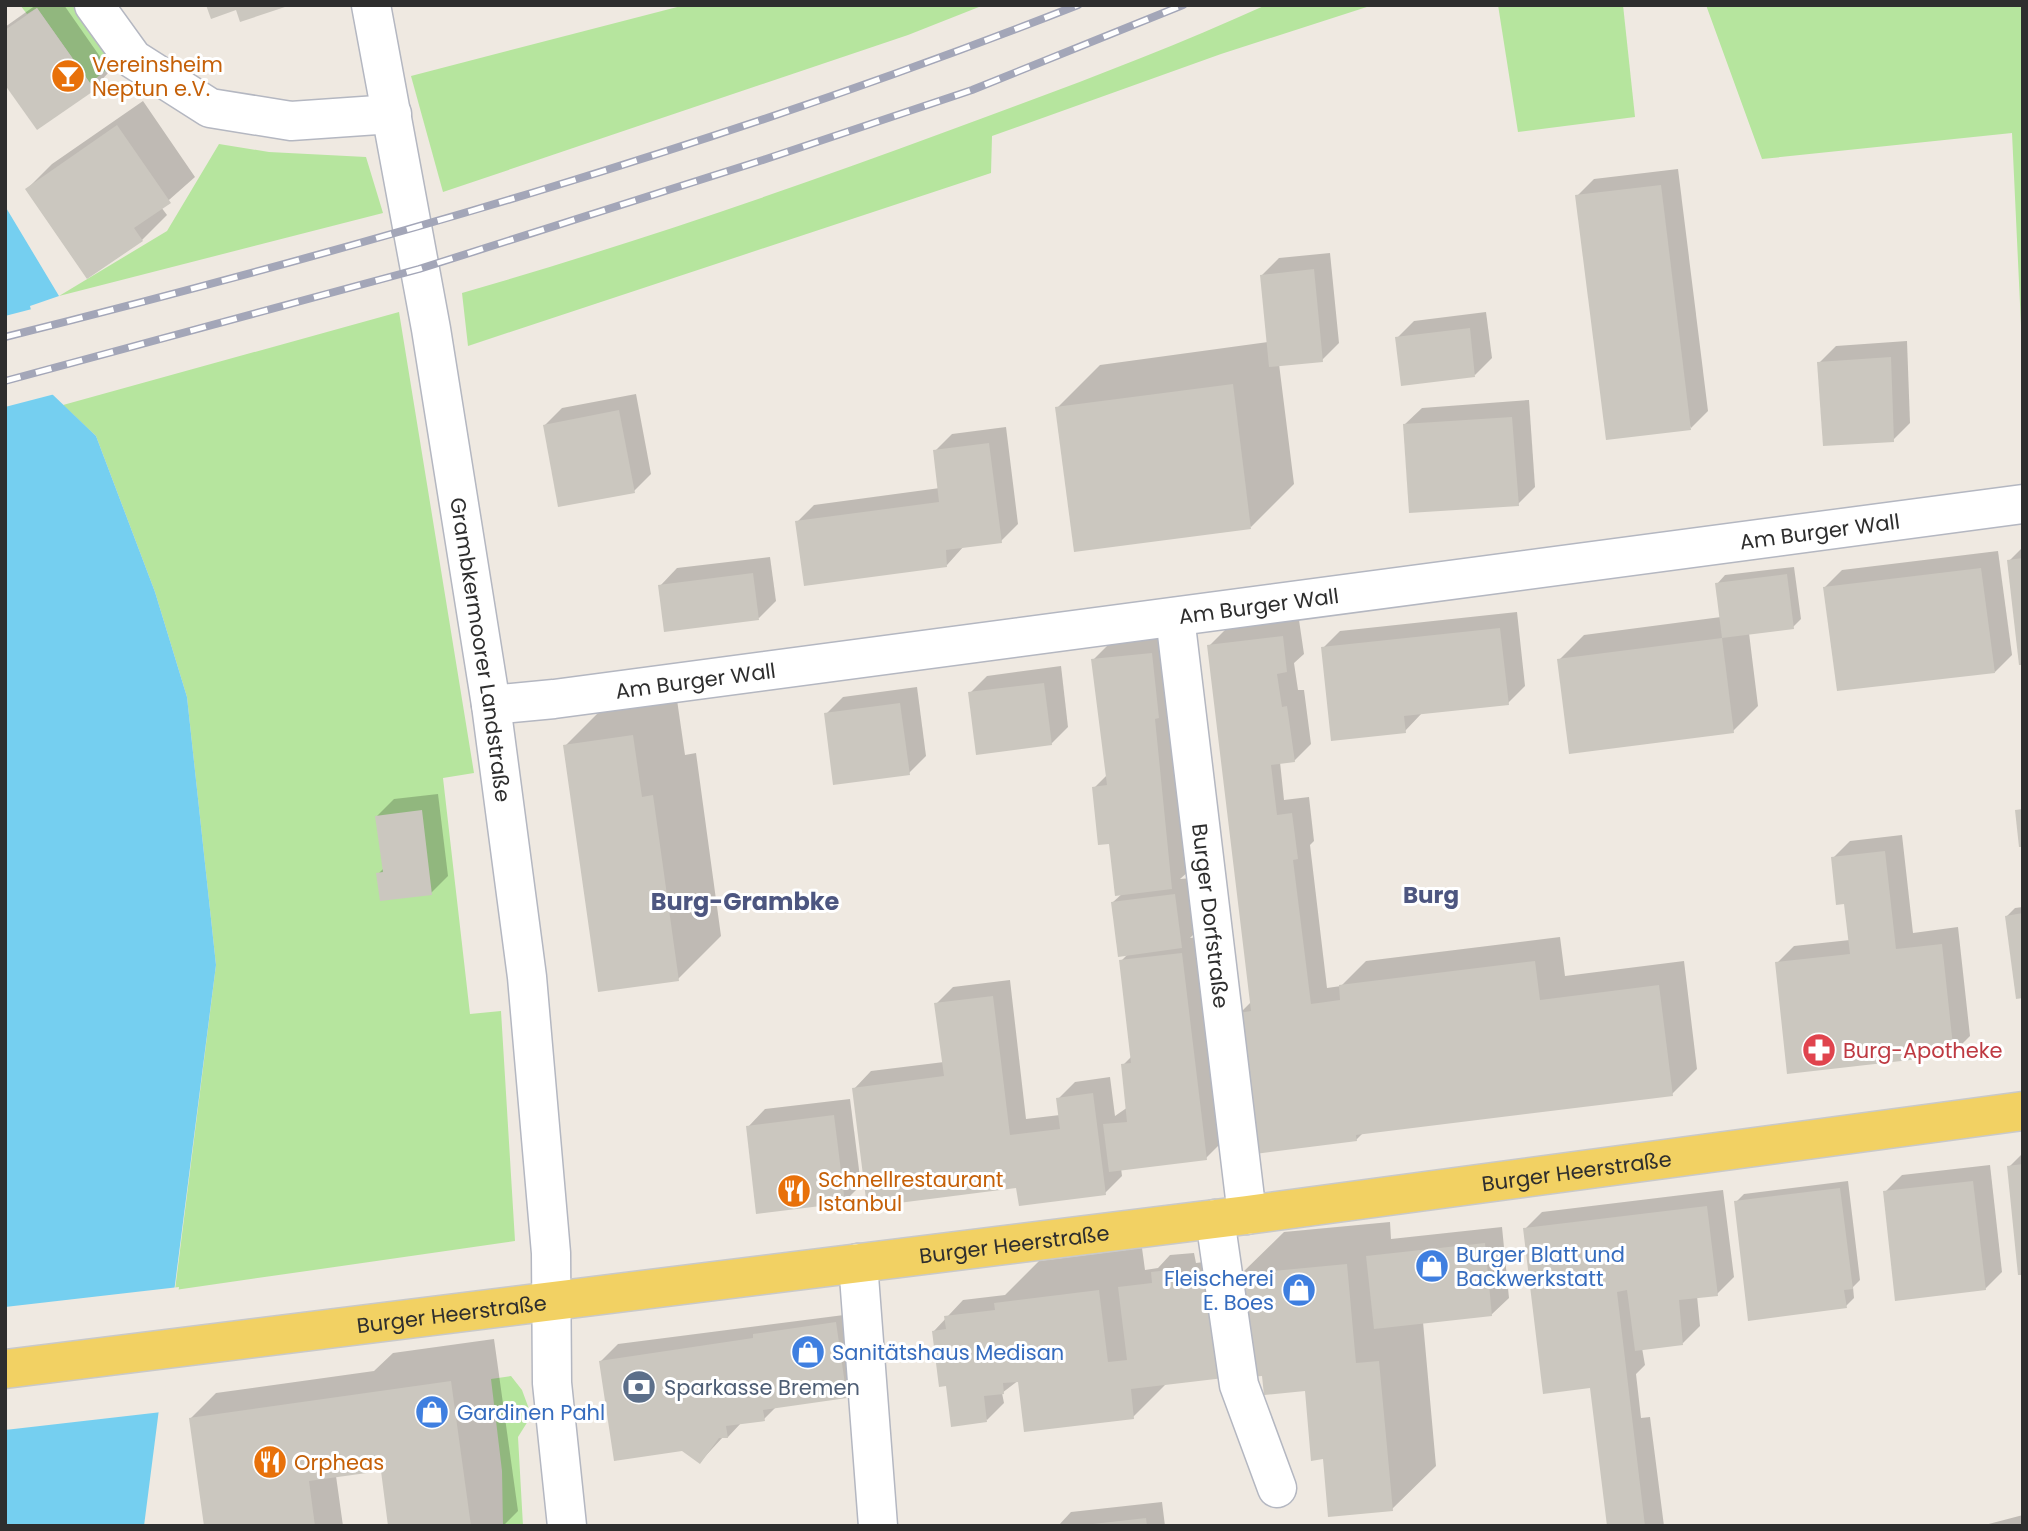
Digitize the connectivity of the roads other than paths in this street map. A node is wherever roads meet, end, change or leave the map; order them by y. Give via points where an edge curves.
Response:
1 (94, 5) edge
2 (371, 5) edge
3 (392, 114) junction
4 (2023, 504) edge
5 (1175, 617) junction
6 (491, 705) junction
7 (2023, 1111) edge
8 (1231, 1217) junction
9 (858, 1263) junction
10 (550, 1300) junction
11 (5, 1369) edge
12 (1277, 1488) dead end
13 (567, 1526) edge
14 (878, 1526) edge

1 - 3 street via 133,59 210,108 291,121
2 - 3 street, Grambkermoorer Landstraße
3 - 6 street, Grambkermoorer Landstraße via 432,329
4 - 5 street, Am Burger Wall
5 - 6 street, Am Burger Wall
5 - 8 street, Burger Dorfstraße
6 - 10 street, Grambkermoorer Landstraße via 527,977 551,1253
7 - 8 main road, Burger Heerstraße
8 - 9 main road, Burger Heerstraße
8 - 12 street, Burger Dorfstraße via 1239,1385
9 - 10 main road, Burger Heerstraße
9 - 14 street
10 - 11 main road, Burger Heerstraße
10 - 13 street, Grambkermoorer Landstraße via 552,1383

